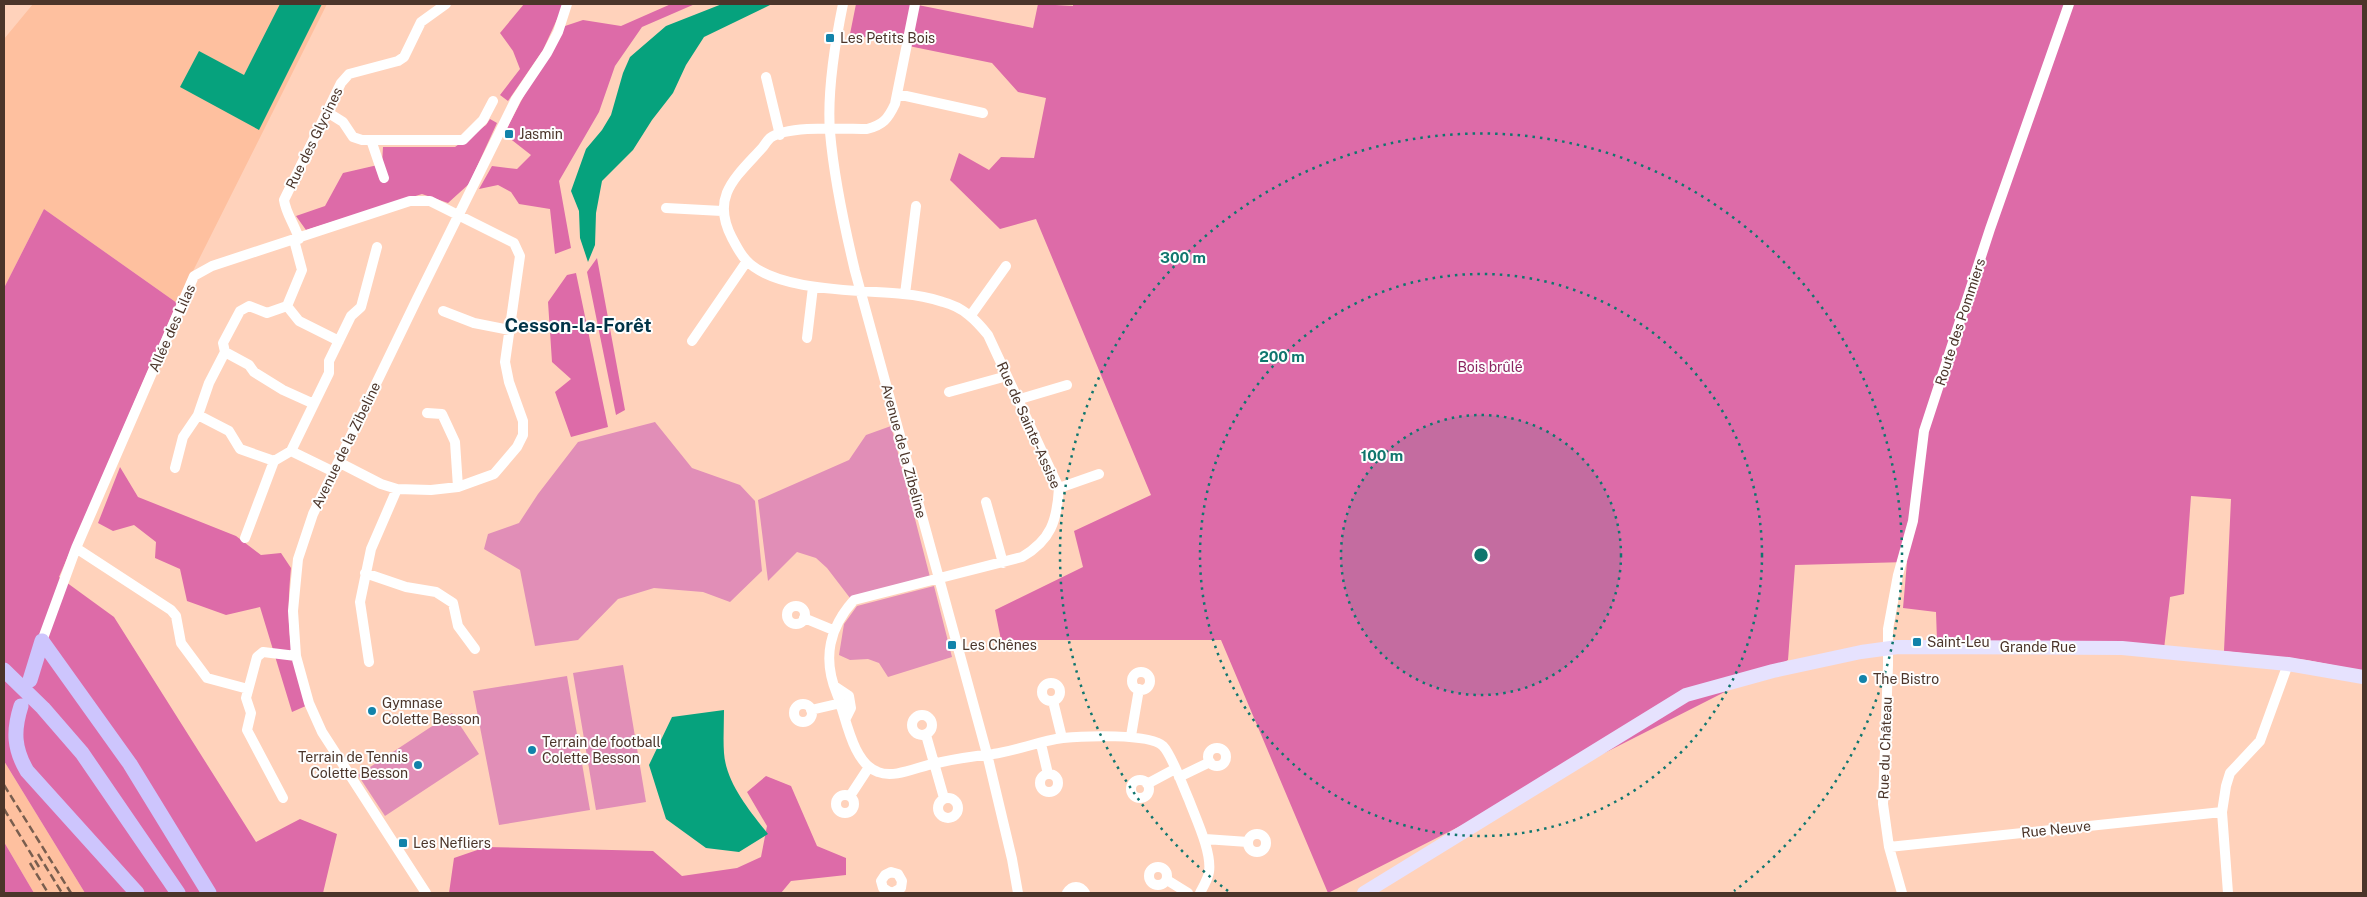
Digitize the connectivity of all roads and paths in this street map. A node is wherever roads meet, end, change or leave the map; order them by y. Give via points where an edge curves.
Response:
1 (446, 4) edge
2 (567, 4) edge
3 (843, 4) edge
4 (915, 4) edge
5 (2069, 4) edge
6 (766, 77) dead end
7 (897, 94) junction
8 (493, 101) dead end
9 (327, 112) junction
10 (983, 113) dead end
11 (830, 130) junction
12 (780, 134) junction
13 (371, 140) junction
14 (384, 178) dead end
15 (916, 206) dead end
16 (666, 208) dead end
17 (722, 212) junction
18 (460, 215) junction
19 (296, 239) junction
20 (377, 247) dead end
21 (747, 261) junction
22 (1006, 266) dead end
23 (813, 287) junction
24 (861, 292) junction
25 (905, 294) junction
26 (287, 306) junction
27 (443, 311) dead end
28 (971, 315) junction
29 (510, 330) junction
30 (807, 338) dead end
31 (339, 341) junction
32 (692, 342) dead end
33 (225, 352) junction
34 (1007, 376) junction
35 (1067, 385) dead end
36 (949, 392) dead end
37 (1020, 399) junction
38 (314, 404) junction
39 (427, 413) dead end
40 (198, 415) junction
41 (291, 452) junction
42 (274, 462) junction
43 (175, 468) dead end
44 (336, 468) junction
45 (1099, 474) dead end
46 (458, 487) junction
47 (1059, 488) junction
48 (397, 489) junction
49 (986, 502) dead end
50 (245, 538) dead end
51 (76, 548) junction
52 (1003, 563) junction
53 (365, 572) junction
54 (939, 579) junction
55 (804, 618) dead end
56 (833, 630) junction
57 (42, 641) junction
58 (475, 648) dead end
59 (1886, 648) junction
60 (296, 656) junction
61 (370, 662) dead end
62 (2288, 664) junction
63 (4, 670) edge
64 (2363, 677) edge
65 (30, 680) dead end
66 (834, 686) junction
67 (248, 689) junction
68 (1139, 689) dead end
69 (1053, 701) dead end
70 (841, 703) junction
71 (21, 706) dead end
72 (811, 710) dead end
73 (846, 718) junction
74 (926, 735) dead end
75 (1131, 736) junction
76 (1062, 738) junction
77 (1041, 744) junction
78 (987, 754) junction
79 (1210, 762) dead end
80 (934, 763) junction
81 (869, 768) junction
82 (1177, 773) junction
83 (1048, 774) dead end
84 (1147, 784) dead end
85 (850, 796) dead end
86 (283, 798) dead end
87 (944, 798) dead end
88 (2222, 812) junction
89 (1205, 839) junction
90 (1248, 842) dead end
91 (1889, 847) junction
92 (1167, 880) dead end
93 (137, 893) edge
94 (178, 893) edge
95 (209, 893) edge
96 (426, 893) edge
97 (1018, 893) edge
98 (1067, 893) edge
99 (1085, 893) edge
100 (1188, 893) edge
101 (1200, 893) edge
102 (1364, 893) edge
103 (1902, 893) edge
104 (2228, 893) edge

1 - 9 street, Rue des Glycines via 421,22 404,56 398,61 345,77
2 - 18 street, Avenue de la Zibeline via 558,32 516,99
3 - 11 street, Avenue de la Zibeline via 836,41
4 - 7 street
5 - 59 street, Route des Pommiers via 1924,431 1912,521 1898,575
6 - 12 street
7 - 10 street
7 - 11 street via 889,118 878,126
8 - 13 street via 483,120 463,140
9 - 13 street via 343,122 353,137
9 - 19 street, Rue des Glycines via 284,200 285,210 295,226
11 - 12 street
11 - 24 street, Avenue de la Zibeline via 834,172
12 - 17 street via 771,138 738,175 727,192
13 - 14 street
15 - 25 street
16 - 17 street
17 - 21 street via 729,232
18 - 19 street, Allée des Lilas via 430,201 410,201
18 - 29 street, Allée des Lilas via 517,246 520,256
18 - 44 street, Avenue de la Zibeline via 416,299
19 - 26 street, Rue des Glycines via 302,270
19 - 51 street, Allée des Lilas via 212,266 194,276
20 - 31 street via 360,307 351,316
21 - 23 street, Rue de Sainte-Assise via 784,280
21 - 32 street
22 - 28 street
23 - 24 street, Rue de Sainte-Assise
23 - 30 street
24 - 25 street, Rue de Sainte-Assise
24 - 54 street, Avenue de la Zibeline
25 - 28 street, Rue de Sainte-Assise via 946,302
26 - 31 street via 299,321
26 - 33 street via 267,313 248,306 240,311 223,343
27 - 29 street via 474,323
28 - 34 street, Rue de Sainte-Assise via 988,335
29 - 46 street, Allée des Lilas via 505,362 523,421 523,435 518,446 494,474
31 - 38 street via 329,361 329,373
33 - 38 street via 283,390
33 - 40 street
34 - 36 street
34 - 37 street, Rue de Sainte-Assise
35 - 37 street
37 - 47 street, Rue de Sainte-Assise
38 - 41 street
39 - 46 street via 442,414 455,442
40 - 42 street via 229,431 240,449
40 - 43 street via 183,437
41 - 42 street
41 - 44 street
42 - 50 street
44 - 48 street via 344,466
44 - 60 street, Avenue de la Zibeline via 313,514 298,559 293,611
45 - 47 street
46 - 48 street
47 - 52 street, Rue de Sainte-Assise via 1058,511 1051,531 1037,548 1022,558
48 - 53 street via 370,549
49 - 52 street
51 - 57 street, Allée des Lilas
51 - 67 street via 171,610 176,616 181,643 207,678
52 - 54 street, Rue de Sainte-Assise
53 - 58 street via 406,587 436,592 453,603 458,626
53 - 61 street via 360,602
54 - 56 street, Rue de Sainte-Assise via 854,600
54 - 78 street, Avenue de la Zibeline
55 - 56 street
56 - 66 street via 830,661
57 - 65 main road
57 - 95 main road via 130,764
59 - 62 main road, Grande Rue via 2122,648
59 - 91 street, Rue du Château via 1883,804
59 - 102 main road, Grande Rue via 1773,671 1686,695
60 - 67 street via 263,652 257,656
60 - 96 street, Avenue de la Zibeline via 303,686 322,732
62 - 64 main road, Grande Rue
62 - 88 street via 2260,741 2230,773
63 - 94 main road via 82,753
66 - 70 street
66 - 73 street via 849,696 851,708
67 - 86 street via 246,698 251,713 247,730
68 - 75 street
69 - 76 street
70 - 72 street
70 - 73 street
71 - 93 main road via 15,737 19,758 26,771
73 - 81 street via 853,743
74 - 80 street
75 - 76 street
75 - 82 street via 1148,738 1163,746
76 - 77 street
77 - 78 street
77 - 83 street
78 - 80 street
78 - 97 street, Avenue de la Zibeline
79 - 82 street
80 - 81 street via 891,774
80 - 87 street
81 - 85 street
82 - 84 street
82 - 89 street
88 - 91 street, Rue Neuve
88 - 104 street
89 - 90 street
89 - 101 street via 1209,872
91 - 103 street, Rue du Château
92 - 100 street
98 - 99 street via 1076,887

